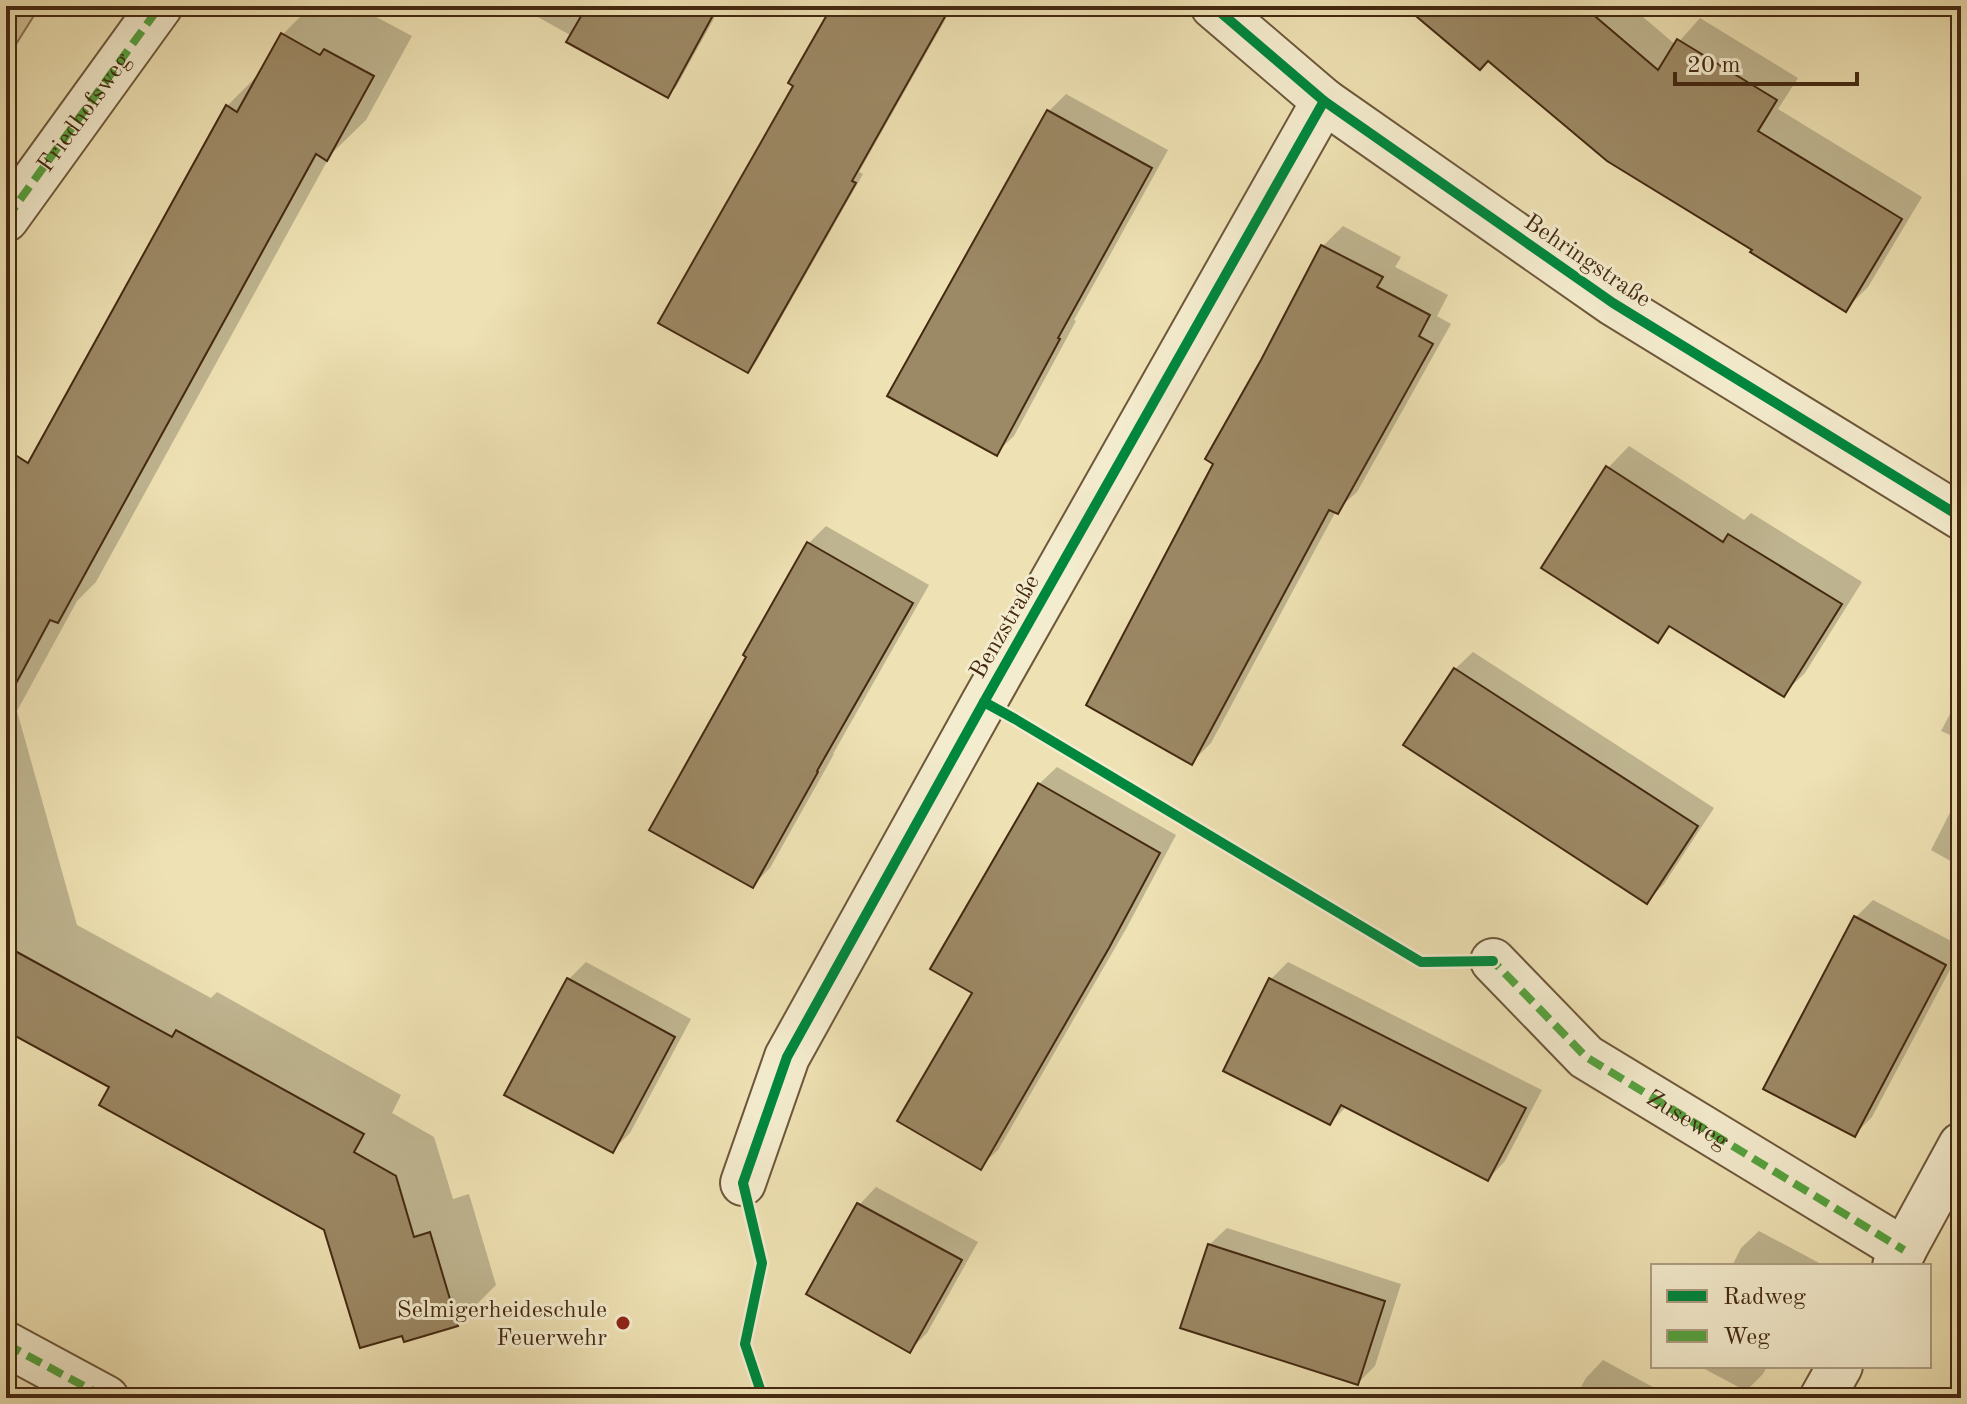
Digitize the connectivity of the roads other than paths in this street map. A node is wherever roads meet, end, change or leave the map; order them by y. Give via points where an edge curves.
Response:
1 (160, 6) edge
2 (1213, 6) edge
3 (1324, 101) junction
4 (6, 219) edge
5 (1961, 517) edge
6 (1493, 961) dead end
7 (1961, 1145) edge
8 (743, 1183) dead end
9 (1900, 1258) edge
10 (6, 1344) edge
11 (1839, 1368) edge
12 (106, 1398) edge
13 (1822, 1398) edge

1 - 4 street, Friedhofsweg
2 - 3 street, Behringstraße
3 - 5 street, Behringstraße via 1613,303
3 - 8 street, Benzstraße via 787,1057
6 - 9 street, Zuseweg via 1586,1057
7 - 9 street
10 - 12 street
11 - 13 street

